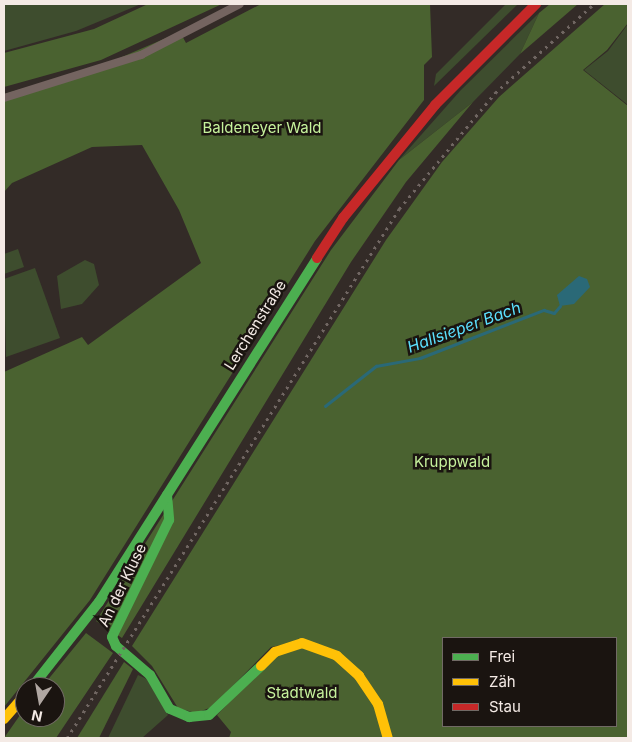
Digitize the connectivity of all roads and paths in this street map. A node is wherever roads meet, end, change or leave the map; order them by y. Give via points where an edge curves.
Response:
1 (240, 4) edge
2 (536, 4) edge
3 (4, 98) edge
4 (168, 495) junction
5 (40, 677) edge
6 (15, 706) edge
7 (4, 719) edge
8 (388, 738) edge

1 - 3 street via 141,55
2 - 4 main road, Lerchenstraße via 435,105 376,174 307,270
4 - 5 main road, Lerchenstraße via 99,602
4 - 8 main road, An der Kluse via 169,520 163,536 112,637 116,646 150,675 170,709 189,718 209,715 274,652 294,643 321,647 359,676 378,704
6 - 7 main road

